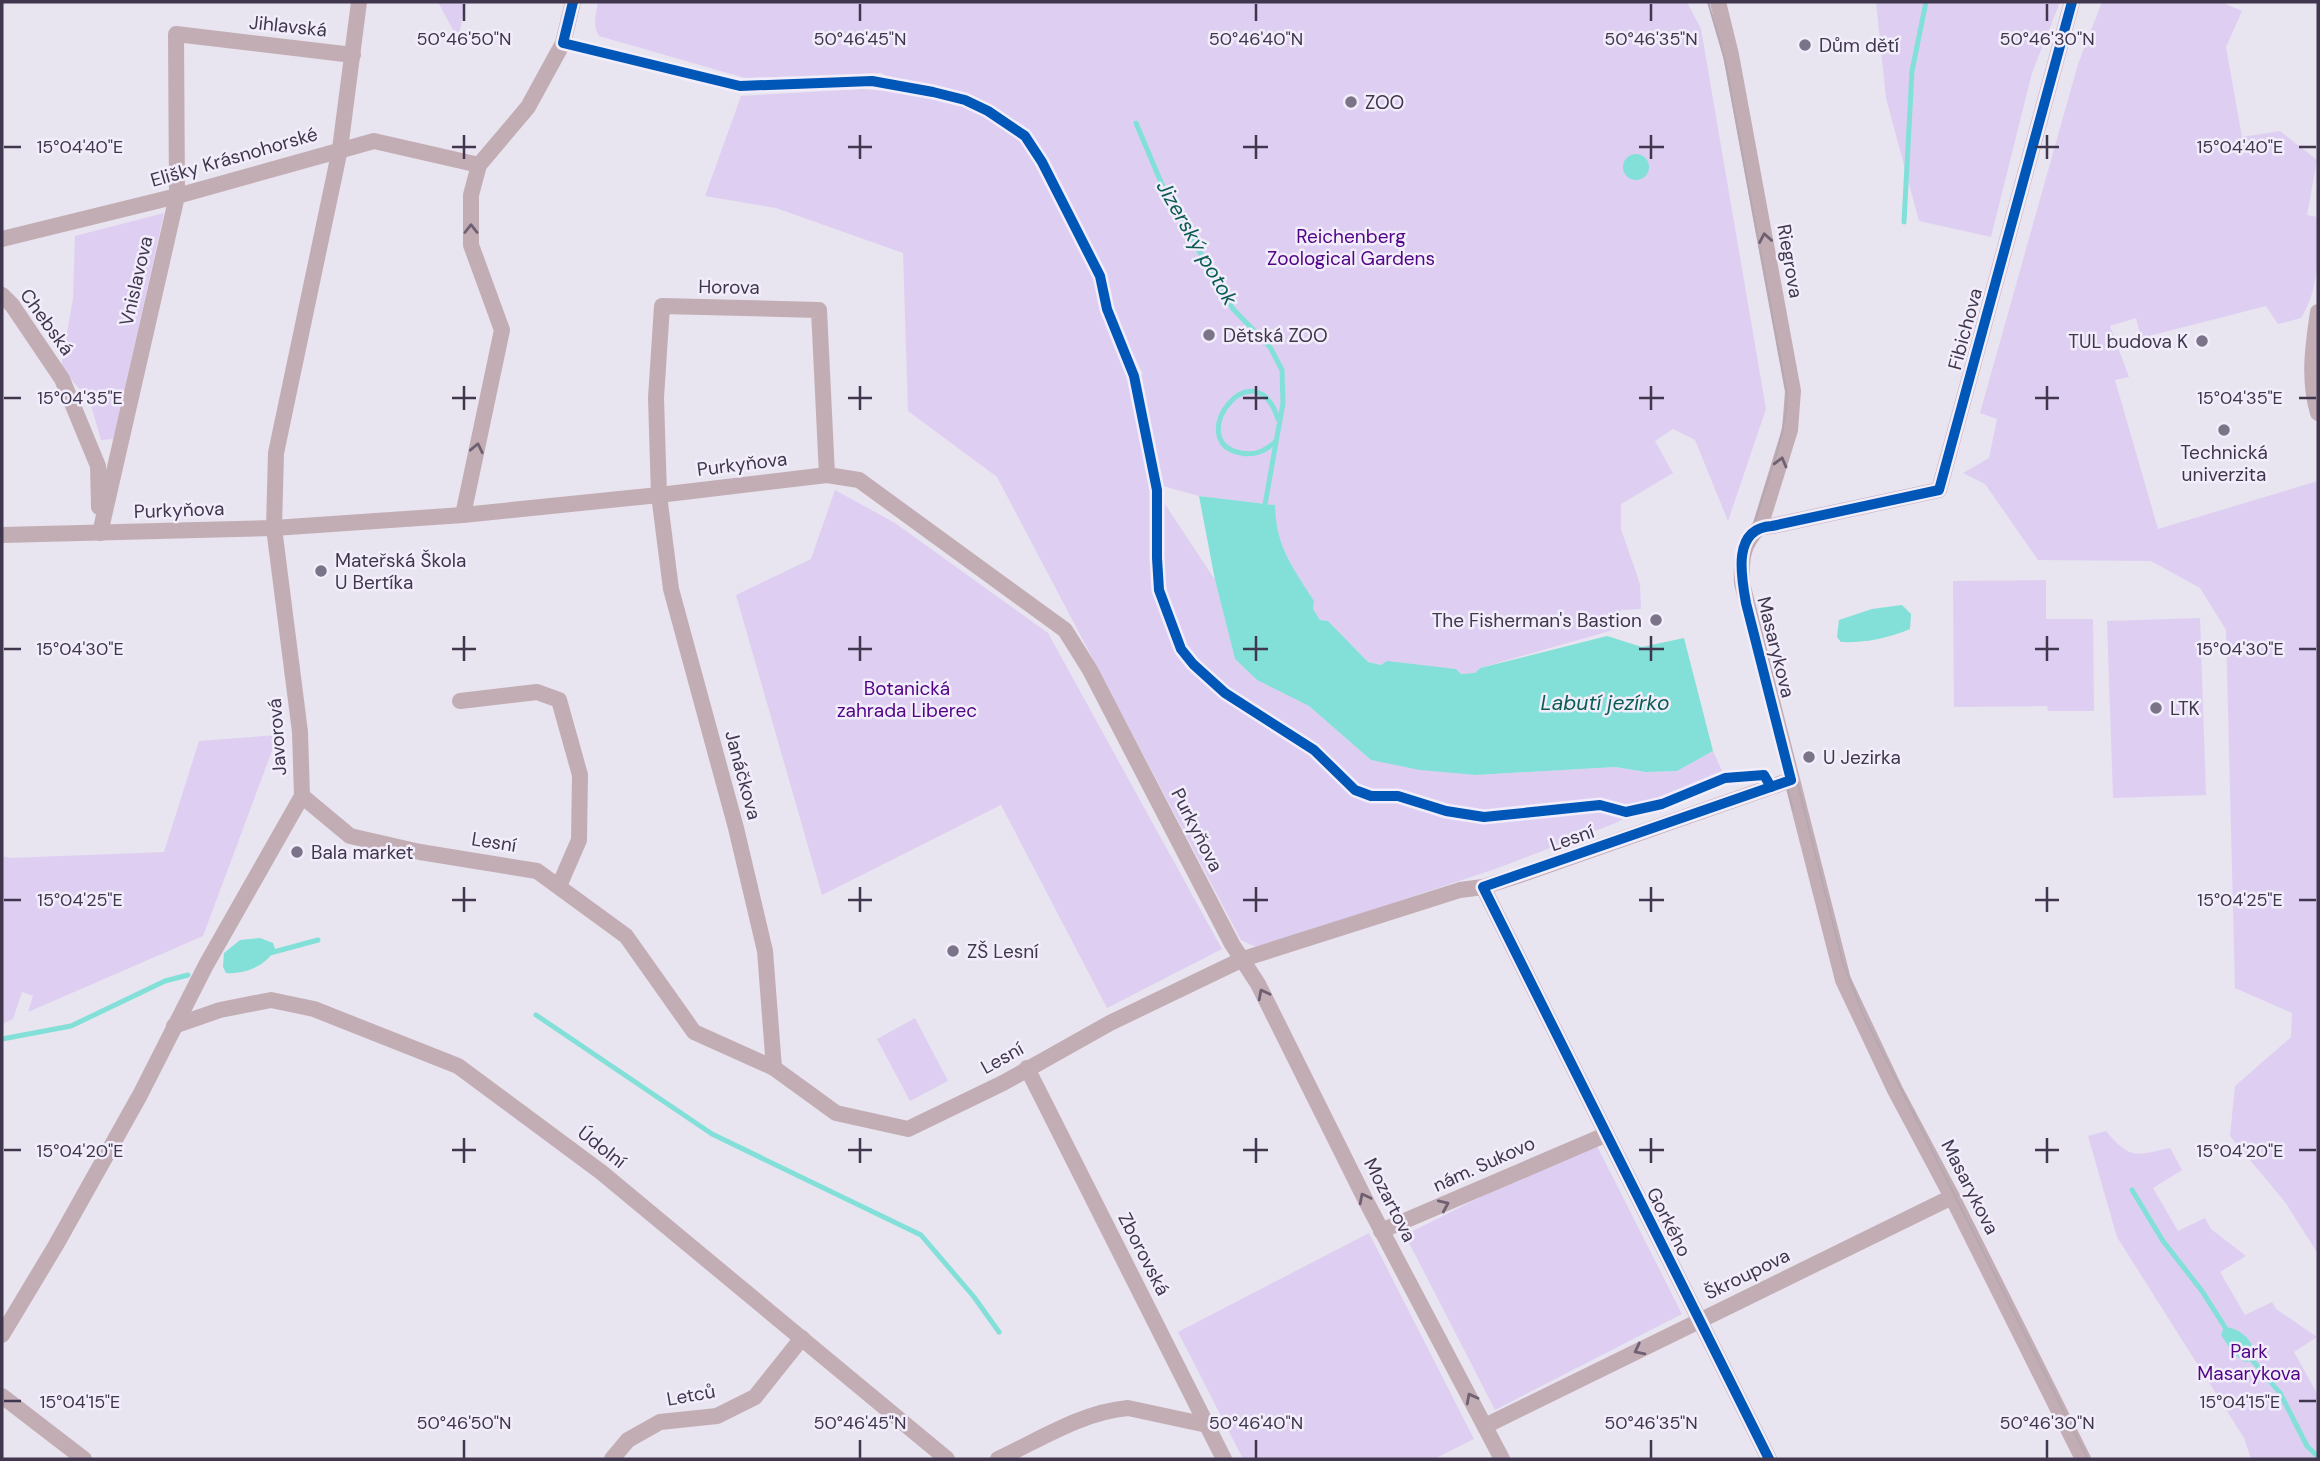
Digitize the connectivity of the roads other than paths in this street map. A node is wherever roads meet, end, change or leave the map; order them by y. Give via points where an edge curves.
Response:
1 (359, 2) edge
2 (573, 2) edge
3 (1718, 2) edge
4 (2072, 2) edge
5 (176, 34) joint
6 (354, 54) junction
7 (340, 149) junction
8 (478, 165) junction
9 (177, 196) junction
10 (2, 239) edge
11 (2, 295) edge
12 (2318, 312) edge
13 (2318, 413) edge
14 (827, 475) junction
15 (659, 495) junction
16 (463, 515) junction
17 (1760, 527) junction
18 (274, 528) junction
19 (100, 533) junction
20 (2, 535) edge
21 (460, 701) dead end
22 (1791, 780) junction
23 (302, 796) junction
24 (559, 886) junction
25 (1483, 887) junction
26 (1243, 959) junction
27 (174, 1026) junction
28 (774, 1068) junction
29 (1027, 1068) junction
30 (1605, 1135) junction
31 (1952, 1197) junction
32 (1381, 1231) junction
33 (1700, 1320) junction
34 (2, 1335) edge
35 (802, 1338) junction
36 (2, 1396) edge
37 (1206, 1425) junction
38 (1485, 1426) junction
39 (84, 1459) edge
40 (612, 1459) edge
41 (947, 1459) edge
42 (998, 1459) edge
43 (1224, 1459) edge
44 (1502, 1459) edge
45 (1769, 1459) edge
46 (2083, 1459) edge

1 - 6 street, Javorová
2 - 8 street via 563,43 528,107
17 -> 3 street, Riegrova via 1790,430 1793,391
4 - 17 street, Fibichova via 1939,489
5 - 6 street, Jihlavská
5 - 9 street, Vnislavova
6 - 7 street, Javorová
7 - 8 street, Elišky Krásnohorské via 374,141
7 - 9 street, Elišky Krásnohorské
7 - 18 street, Javorová via 276,453
16 -> 8 street via 502,330 471,245 471,195
9 - 10 street, Elišky Krásnohorské
9 - 19 street, Vnislavova
11 - 19 street, Chebská via 62,379 98,466
12 - 13 street via 2312,355
14 - 15 street, Purkyňova
14 - 15 street, Horova via 819,310 662,306 656,398
14 - 26 street, Purkyňova via 859,480 1065,630
15 - 16 street, Purkyňova
15 - 28 street, Janáčkova via 671,589 765,951
16 - 18 street, Purkyňova
17 - 22 street, Masarykova via 1742,551 1742,583
18 - 19 street, Purkyňova
18 - 23 street, Javorová via 300,732
19 - 20 street, Purkyňova
21 - 24 street via 537,692 559,700 580,775 579,840
22 - 25 street, Lesní
22 - 31 street, Masarykova via 1843,980
23 - 24 street, Lesní via 350,836 537,870
23 - 27 street, Javorová
24 - 28 street, Lesní via 626,936 694,1032
25 - 26 street, Lesní via 1460,890
25 - 30 street, Gorkého
26 - 29 street, Lesní
32 -> 26 street, Mozartova
27 - 34 street, Javorová via 140,1095
27 - 35 street, Údolní via 220,1010 271,1000 314,1009 458,1066 601,1172
28 - 29 street, Lesní via 835,1113 908,1129
29 - 37 street, Zborovská
32 -> 30 street, nám. Sukovo
30 - 33 street, Gorkého
31 - 33 street, Škroupova
31 - 46 street, Masarykova
38 -> 32 street, Mozartova
33 -> 38 street, Škroupova
33 - 45 street, Gorkého
35 - 40 street, Letců via 755,1397 717,1416 660,1422 628,1440
35 - 41 street, Údolní
36 - 39 street
37 - 42 street via 1117,1409 1086,1418
37 - 43 street, Zborovská
38 - 44 street, Mozartova

